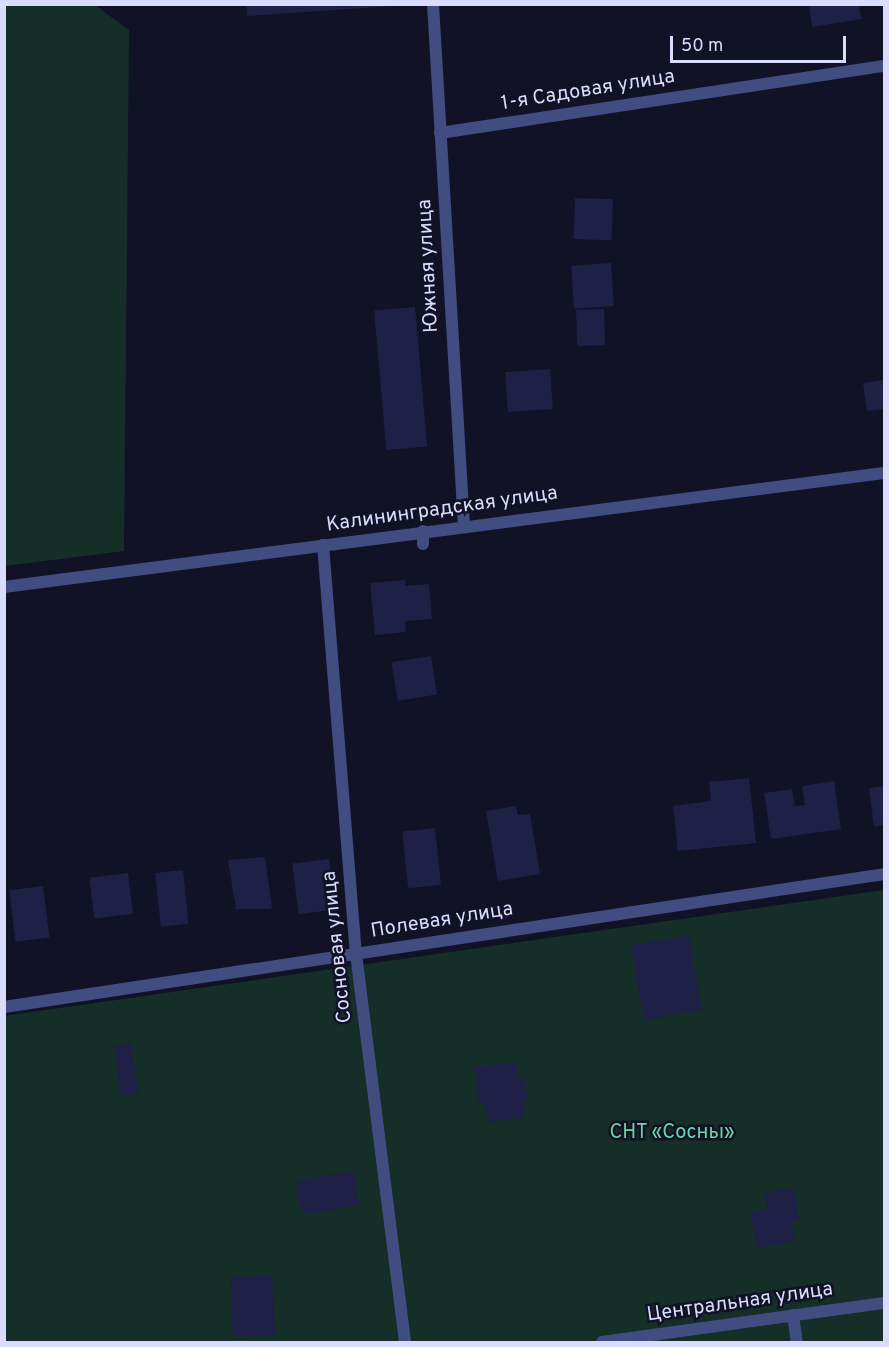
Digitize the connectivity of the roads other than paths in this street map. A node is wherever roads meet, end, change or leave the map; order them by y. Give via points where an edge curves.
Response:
1 (433, 4) edge
2 (885, 66) edge
3 (440, 133) junction
4 (885, 473) edge
5 (464, 526) junction
6 (323, 545) junction
7 (4, 587) edge
8 (885, 874) edge
9 (356, 954) junction
10 (4, 1007) edge
11 (885, 1303) edge
12 (794, 1315) junction
13 (405, 1342) edge
14 (602, 1342) edge
15 (797, 1342) edge

1 - 3 street, Южная улица
2 - 3 street, 1-я Садовая улица
3 - 5 street, Южная улица
4 - 5 street, Калининградская улица
5 - 6 street, Калининградская улица via 423,538
6 - 7 street, Калининградская улица
6 - 9 street, Сосновая улица
8 - 9 street, Полевая улица
9 - 10 street, Полевая улица
9 - 13 street, Сосновая улица
11 - 12 street, Центральная улица
12 - 14 street, Центральная улица
12 - 15 street

